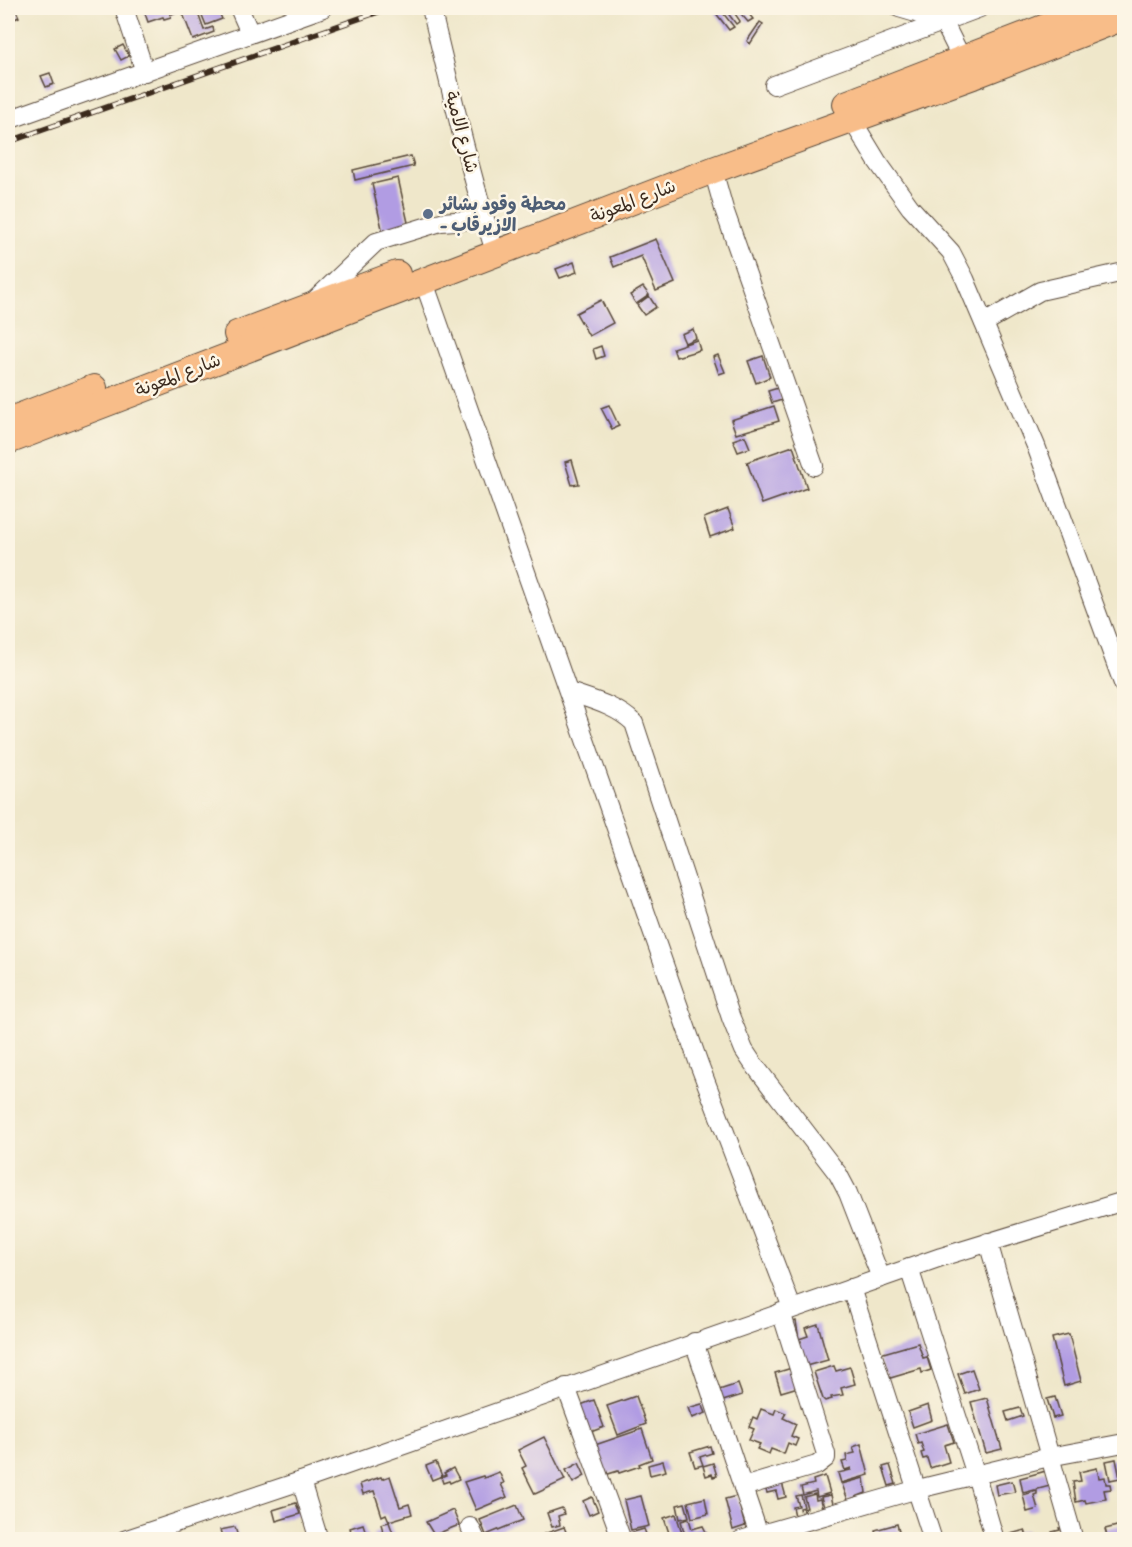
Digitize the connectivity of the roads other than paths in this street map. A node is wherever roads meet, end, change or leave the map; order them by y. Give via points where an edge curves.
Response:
1 (124, 8) edge
2 (239, 8) edge
3 (323, 8) edge
4 (431, 8) edge
5 (899, 8) edge
6 (980, 8) edge
7 (1095, 8) edge
8 (1125, 17) edge
9 (943, 21) junction
10 (250, 33) junction
11 (962, 59) junction
12 (145, 72) junction
13 (774, 85) dead end
14 (8, 120) edge
15 (852, 120) junction
16 (712, 170) junction
17 (491, 237) junction
18 (1125, 272) edge
19 (424, 282) junction
20 (309, 307) junction
21 (984, 323) junction
22 (8, 421) edge
23 (8, 441) edge
24 (814, 466) dead end
25 (1125, 686) edge
26 (569, 692) junction
27 (1125, 1201) edge
28 (988, 1242) junction
29 (909, 1268) junction
30 (881, 1278) junction
31 (851, 1288) junction
32 (787, 1310) junction
33 (694, 1342) junction
34 (566, 1387) junction
35 (1125, 1443) edge
36 (1049, 1457) junction
37 (976, 1474) junction
38 (301, 1481) junction
39 (743, 1487) junction
40 (918, 1489) junction
41 (804, 1531) edge
42 (146, 1536) edge
43 (750, 1537) edge
44 (124, 1539) edge
45 (319, 1539) edge
46 (622, 1539) edge
47 (933, 1539) edge
48 (995, 1539) edge
49 (1074, 1539) edge

1 - 12 street
2 - 10 street
3 - 10 street
4 - 17 street, شارع الامية
5 - 9 street
6 - 9 street
7 - 11 highway, شارع المعونة
8 - 15 highway, شارع المعونة
9 - 11 street
9 - 13 street
10 - 12 street
11 - 17 highway, شارع المعونة
12 - 14 street
15 - 16 highway, شارع المعونة
15 - 21 street via 904,200 951,252
16 - 17 highway, شارع المعونة
16 - 24 street
17 - 19 highway, شارع المعونة
17 - 20 highway, شارع المعونة
17 - 20 street via 441,222 376,242
18 - 21 street via 1040,291
19 - 23 highway, شارع المعونة
19 - 26 street
20 - 22 highway, شارع المعونة
21 - 25 street via 1055,495
26 - 30 street via 613,708 634,723 744,1050 838,1174
26 - 32 street
27 - 28 street
28 - 29 street
28 - 36 street
29 - 30 street
29 - 37 street
30 - 31 street
31 - 32 street
31 - 40 street
32 - 33 street
32 - 39 street via 826,1458 817,1465
33 - 34 street
33 - 39 street
34 - 38 street
34 - 46 street
35 - 36 street
36 - 37 street
36 - 49 street
37 - 40 street
37 - 48 street
38 - 42 street
38 - 45 street
39 - 43 street
40 - 41 street
40 - 47 street
41 - 43 street
42 - 44 street

